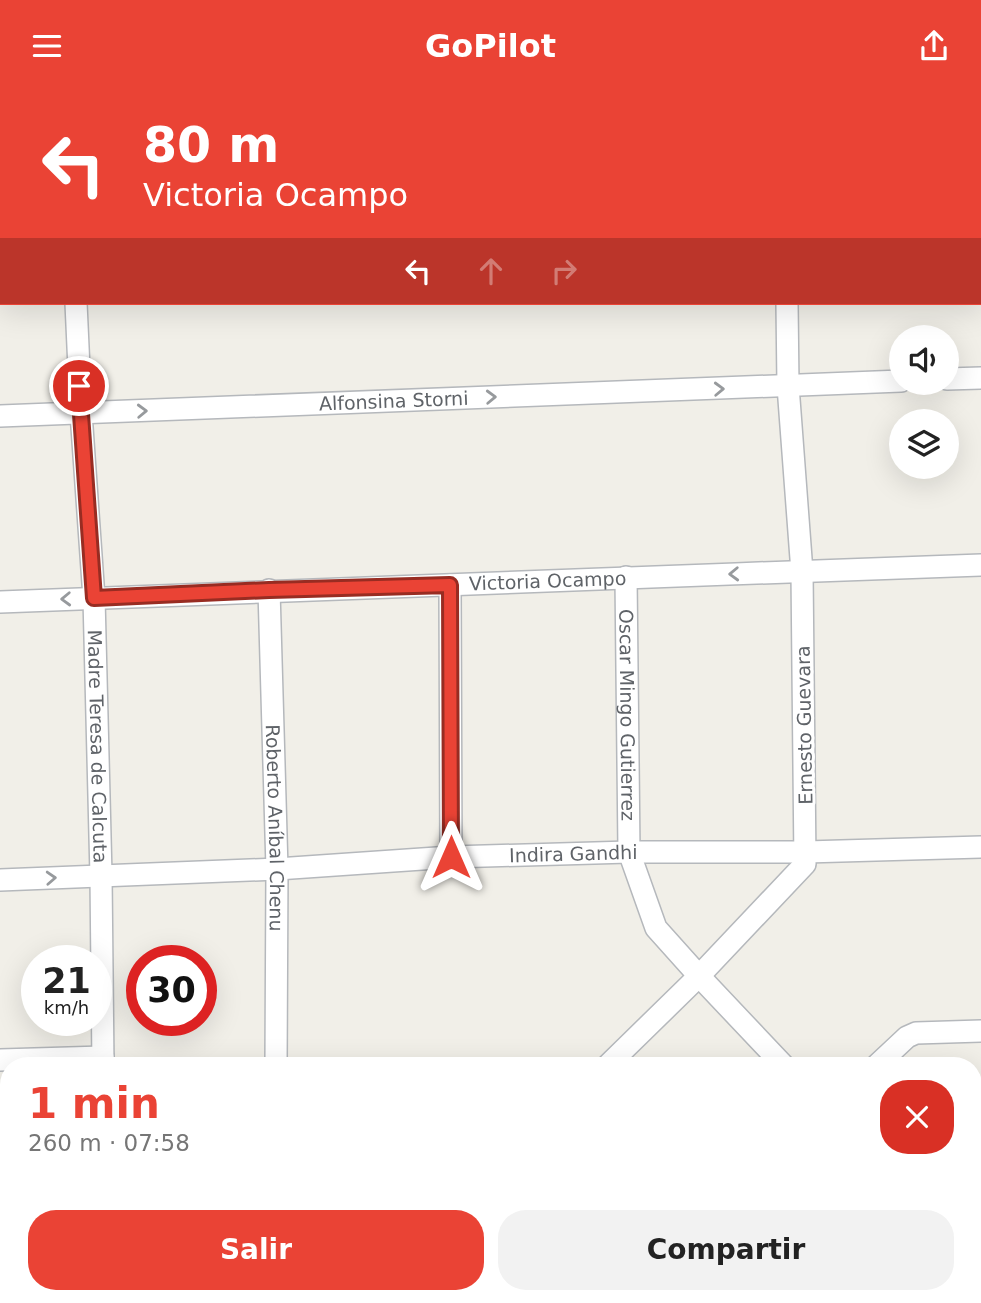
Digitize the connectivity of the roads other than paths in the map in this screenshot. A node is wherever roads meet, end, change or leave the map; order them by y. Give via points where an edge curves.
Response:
1 (76, 305) edge
2 (787, 305) edge
3 (981, 377) edge
4 (959, 378) edge
5 (889, 382) edge
6 (788, 386) junction
7 (81, 413) junction
8 (0, 416) edge
9 (981, 565) edge
10 (802, 572) junction
11 (626, 577) junction
12 (450, 585) junction
13 (269, 590) junction
14 (94, 598) junction
15 (0, 602) edge
16 (981, 847) edge
17 (629, 852) junction
18 (806, 852) junction
19 (451, 857) junction
20 (277, 869) junction
21 (101, 876) junction
22 (0, 880) edge
23 (699, 976) junction
24 (981, 1031) edge
25 (103, 1057) edge
26 (276, 1057) edge
27 (616, 1057) edge
28 (776, 1057) edge
29 (885, 1057) edge

1 - 7 street, Madre Teresa de Calcuta
2 - 6 street, Ernesto Guevara
3 - 4 street
5 - 6 street, Alfonsina Storni
7 -> 6 street, Alfonsina Storni
6 - 10 street, Ernesto Guevara
7 - 8 street, Alfonsina Storni
7 - 14 street, Madre Teresa de Calcuta
9 - 10 street, Victoria Ocampo
10 -> 11 street, Victoria Ocampo
10 - 18 street, Ernesto Guevara
11 - 12 street, Victoria Ocampo
11 - 17 street, Oscar Mingo Gutierrez
12 - 13 street, Victoria Ocampo
12 - 19 street
13 - 14 street, Victoria Ocampo
13 - 20 street, Roberto Aníbal Chenu
14 -> 15 street, Victoria Ocampo
14 - 21 street, Madre Teresa de Calcuta
16 - 18 street, Indira Gandhi
17 - 18 street, Indira Gandhi
17 - 19 street, Indira Gandhi
17 - 23 street, Oscar Mingo Gutierrez via 656,928
18 - 23 street via 805,865
19 - 20 street, Indira Gandhi
20 - 21 street, Indira Gandhi
20 - 26 street, Roberto Aníbal Chenu
22 -> 21 street, Indira Gandhi
21 - 25 street, Madre Teresa de Calcuta
23 - 27 street
23 - 28 street, Oscar Mingo Gutierrez
24 - 29 street via 916,1033

